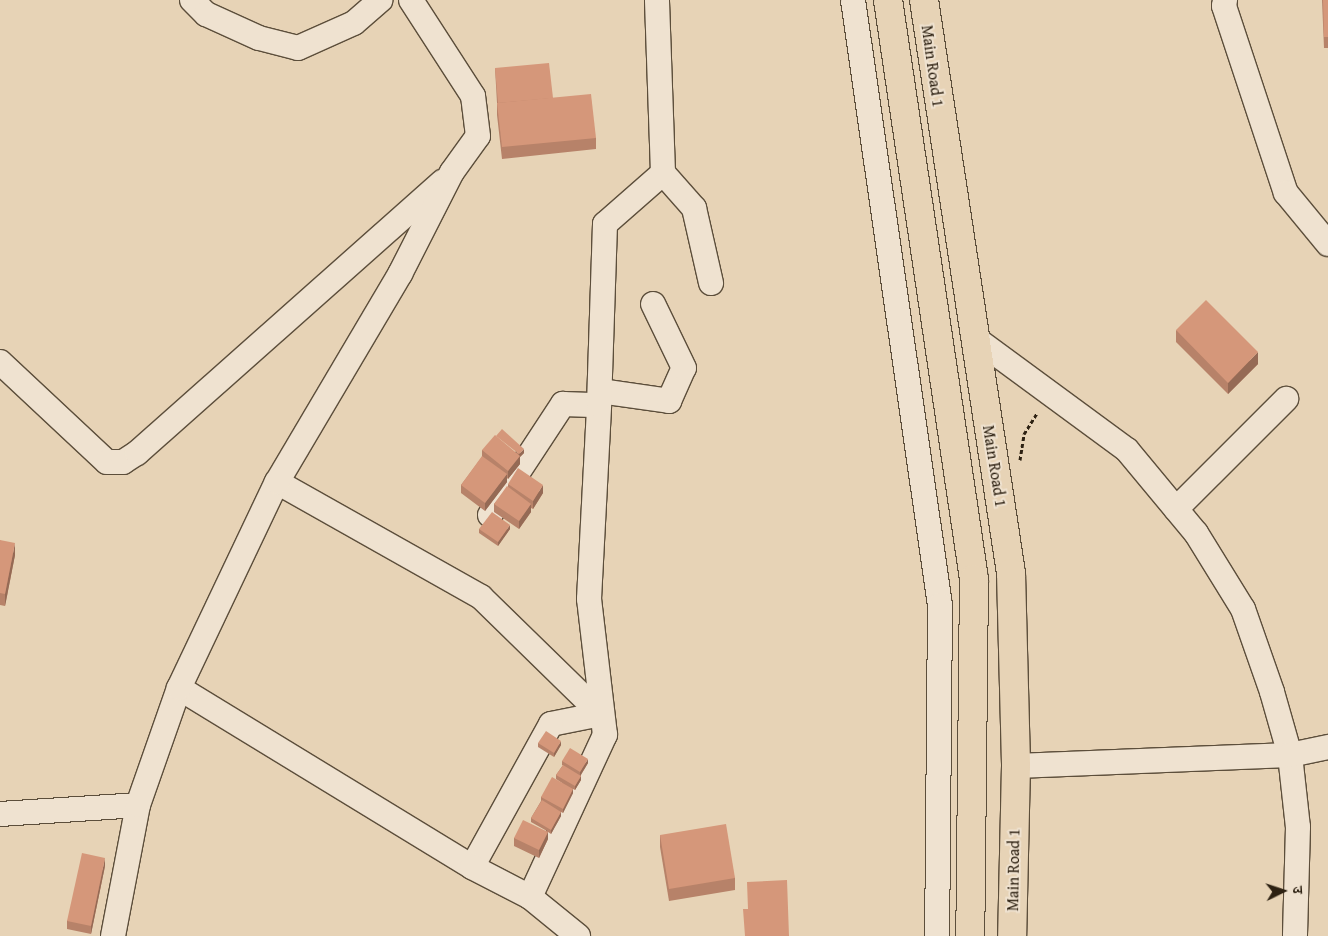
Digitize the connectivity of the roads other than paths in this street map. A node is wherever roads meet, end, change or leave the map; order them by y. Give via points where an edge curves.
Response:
1 (192, 0) edge
2 (380, 0) edge
3 (411, 0) edge
4 (657, 0) edge
5 (853, 0) edge
6 (888, 0) edge
7 (924, 0) edge
8 (1226, 0) edge
9 (452, 172) junction
10 (663, 173) junction
11 (1328, 244) edge
12 (711, 282) dead end
13 (653, 304) dead end
14 (976, 339) junction
15 (0, 362) edge
16 (600, 398) junction
17 (1286, 399) dead end
18 (277, 482) junction
19 (1176, 509) junction
20 (490, 516) edge
21 (179, 688) junction
22 (602, 714) junction
23 (1328, 748) edge
24 (1290, 754) junction
25 (1016, 766) junction
26 (138, 806) junction
27 (0, 814) edge
28 (472, 866) junction
29 (530, 897) junction
30 (113, 936) edge
31 (578, 936) edge
32 (937, 936) edge
33 (970, 936) edge
34 (1012, 936) edge
35 (1295, 936) edge

1 - 2 street via 206,14 258,38 298,48 354,23
3 - 9 street via 473,96 478,136
4 - 10 street
5 - 32 street via 940,605
6 - 33 main road via 974,579
7 - 14 main road, Main Road 1
8 - 11 street via 1224,6 1286,193
9 - 15 street via 137,453 123,462 107,462
9 - 18 street via 400,274
10 - 12 street via 694,208
10 - 16 street via 605,224
13 - 16 street via 684,368 669,400
14 - 19 street via 1127,450
14 - 25 main road, Main Road 1 via 1011,573
16 - 20 street via 563,404
16 - 22 street via 589,599
17 - 19 street
18 - 21 street
18 - 22 street via 481,597
19 - 24 street via 1196,533 1243,609
21 - 26 street
21 - 28 street
22 - 28 street via 551,724
22 - 29 street via 605,735
23 - 24 street
24 - 25 street
24 - 35 street via 1298,827
25 - 34 main road, Main Road 1
26 - 27 street
26 - 30 street
28 - 29 street
29 - 31 street

